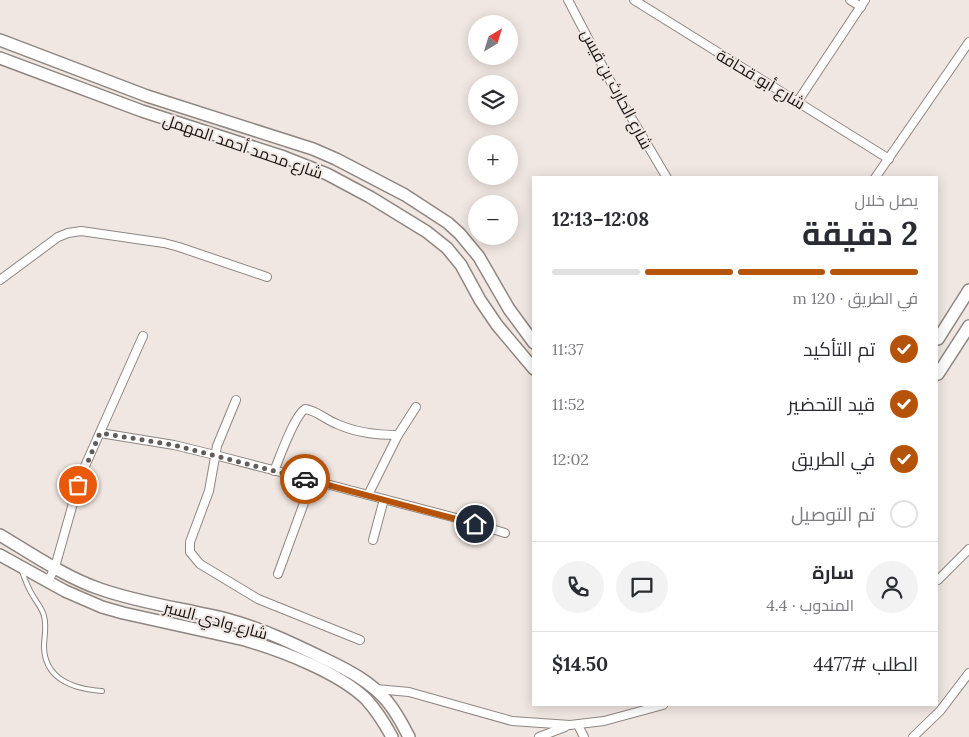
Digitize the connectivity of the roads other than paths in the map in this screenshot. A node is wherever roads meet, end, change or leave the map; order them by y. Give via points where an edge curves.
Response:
1 (568, 0) edge
2 (634, 0) edge
3 (850, 0) edge
4 (863, 3) edge
5 (0, 40) edge
6 (969, 42) edge
7 (0, 58) edge
8 (798, 102) junction
9 (889, 159) junction
10 (666, 176) edge
11 (877, 176) edge
12 (267, 278) dead end
13 (0, 280) edge
14 (969, 290) edge
15 (969, 326) edge
16 (143, 336) dead end
17 (938, 339) edge
18 (532, 340) edge
19 (532, 367) edge
20 (938, 374) edge
21 (236, 400) dead end
22 (416, 406) dead end
23 (100, 433) junction
24 (398, 435) junction
25 (215, 455) junction
26 (274, 471) junction
27 (312, 481) junction
28 (368, 495) junction
29 (384, 499) junction
30 (505, 533) dead end
31 (0, 535) edge
32 (373, 540) dead end
33 (969, 549) edge
34 (0, 556) edge
35 (20, 566) junction
36 (54, 567) junction
37 (278, 574) dead end
38 (938, 580) edge
39 (48, 582) junction
40 (360, 640) dead end
41 (969, 673) edge
42 (376, 689) junction
43 (102, 691) dead end
44 (366, 699) junction
45 (659, 706) edge
46 (574, 725) junction
47 (392, 737) edge
48 (409, 737) edge
49 (539, 737) edge
50 (584, 737) edge
51 (912, 737) edge

1 - 10 street, شارع الحارث بن قيس via 615,90
2 - 8 street, شارع أبو قحافة
3 - 4 street
4 - 8 street
5 - 18 main road, شارع محمد أحمد المهمل via 147,96 313,149 405,195 448,223 470,245
6 - 9 street
7 - 19 main road, شارع محمد أحمد المهمل via 120,104 284,157 327,174 370,197 447,248 497,325
8 - 9 street, شارع أبو قحافة
9 - 11 street
12 - 13 street via 179,247 81,231 58,237
14 - 17 main road
15 - 20 main road
16 - 23 street
21 - 25 street
22 - 24 street
23 - 25 street
23 - 36 street via 74,495
24 - 26 street via 357,432 305,409 294,423
24 - 28 street
25 - 26 street
25 - 40 street via 208,491 190,542 192,556 206,568 258,598
26 - 27 street
27 - 28 street
27 - 37 street
28 - 29 street
29 - 30 street
29 - 32 street
31 - 36 main road, شارع وادي السير
33 - 38 street
34 - 35 main road, شارع وادي السير
35 - 39 main road, شارع وادي السير
35 - 43 lane via 42,608 46,624 45,660 49,669 64,682
36 - 39 street
36 - 42 main road, شارع وادي السير via 130,599 230,620 276,636 347,670
39 - 44 main road, شارع وادي السير via 84,600 123,613 264,646 325,672
41 - 51 street via 940,711
42 - 44 main road
42 - 46 street via 409,692 512,721
42 - 48 main road, شارع وادي السير via 388,702
44 - 47 main road, شارع وادي السير
45 - 46 street via 604,721
46 - 49 street
46 - 50 street

